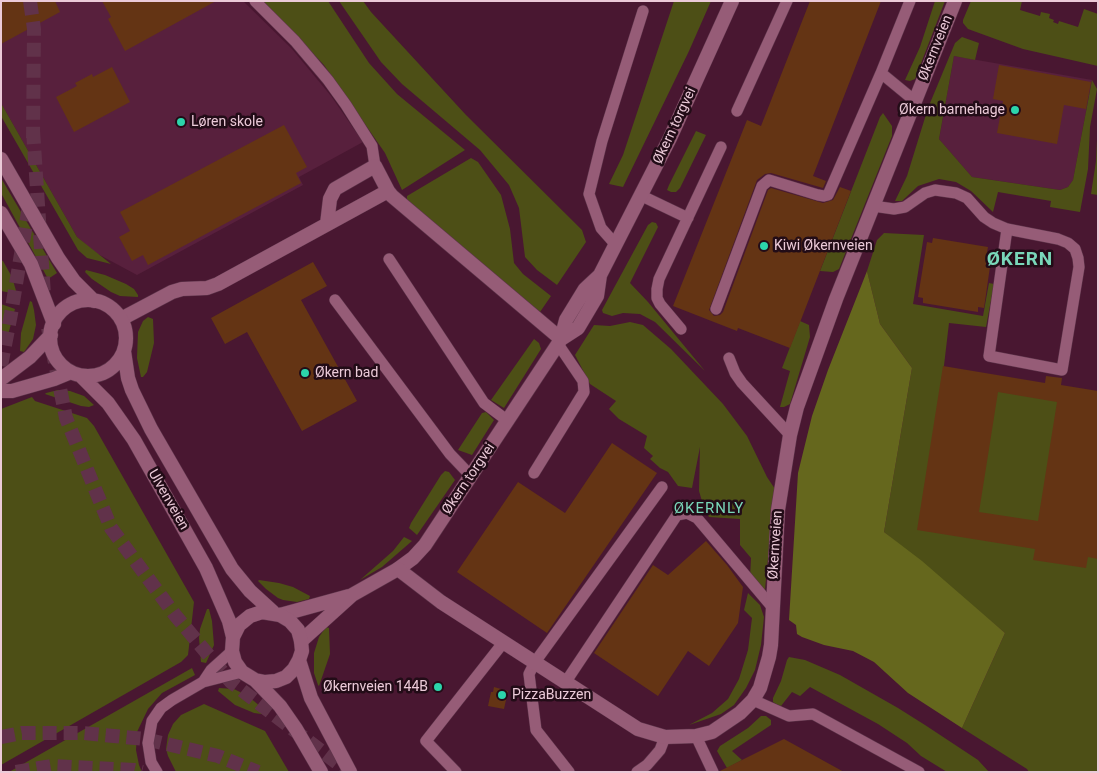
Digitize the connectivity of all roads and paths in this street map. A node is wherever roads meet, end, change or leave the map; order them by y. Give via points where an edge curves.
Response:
1 (255, 1) edge
2 (732, 1) edge
3 (787, 1) edge
4 (910, 1) edge
5 (955, 1) edge
6 (643, 11) dead end
7 (881, 73) junction
8 (915, 101) junction
9 (738, 112) dead end
10 (721, 147) dead end
11 (1, 159) edge
12 (375, 166) junction
13 (390, 193) junction
14 (642, 196) junction
15 (873, 206) junction
16 (1, 213) edge
17 (688, 218) junction
18 (327, 224) junction
19 (1007, 229) junction
20 (616, 244) junction
21 (389, 259) dead end
22 (336, 300) dead end
23 (94, 301) junction
24 (716, 309) dead end
25 (121, 319) junction
26 (52, 329) junction
27 (681, 330) dead end
28 (560, 342) junction
29 (124, 351) junction
30 (729, 358) dead end
31 (76, 374) junction
32 (1, 379) edge
33 (1, 392) edge
34 (508, 421) junction
35 (790, 435) junction
36 (534, 474) dead end
37 (471, 476) junction
38 (662, 487) dead end
39 (398, 569) junction
40 (352, 595) junction
41 (773, 608) junction
42 (277, 614) junction
43 (302, 642) junction
44 (504, 643) junction
45 (232, 644) junction
46 (299, 660) junction
47 (535, 662) junction
48 (242, 672) junction
49 (255, 680) junction
50 (203, 682) junction
51 (565, 683) junction
52 (753, 700) junction
53 (696, 736) junction
54 (666, 737) junction
55 (157, 772) edge
56 (321, 772) edge
57 (350, 772) edge
58 (456, 772) edge
59 (570, 772) edge
60 (637, 772) edge
61 (713, 772) edge
62 (919, 772) edge

1 - 12 lane via 295,42 346,105 372,146
2 - 14 street, Økern torgvei
3 - 9 lane
4 - 7 lane
5 - 8 street, Økernveien
6 - 20 lane via 602,141 590,194 601,228
7 - 8 lane
7 - 24 lane via 828,195 769,180 762,186
8 - 15 street, Økernveien
10 - 17 lane
11 - 23 street via 58,258
12 - 13 street
12 - 18 street via 335,189 330,198
13 - 18 street
13 - 28 street
14 - 17 lane
14 - 20 street, Økern torgvei
15 - 19 lane via 905,207 925,193 944,190 967,198 984,217
15 - 35 street, Økernveien via 807,379
16 - 26 street via 31,264
17 - 27 lane via 657,289 660,304
18 - 25 street via 213,287 172,292
19 - 19 lane via 1058,239 1075,249 1079,267 1062,370 989,356
20 - 28 street, Økern torgvei via 600,276 597,296 588,312 578,328
21 - 34 lane via 484,403
22 - 37 lane via 450,454
23 - 25 street via 114,310
23 - 26 street via 74,303 59,315
25 - 29 street via 126,335
26 - 31 street via 55,357 62,366
26 - 32 street via 30,357
28 - 34 street, Økern torgvei
28 - 36 lane via 584,381 584,392
29 - 31 street via 119,361 107,371 92,376
29 - 42 street, Ulvenveien via 132,390 151,429 237,576 250,592
30 - 35 lane via 742,383
31 - 33 street
31 - 45 street, Ulvenveien via 108,403 134,440 212,580 226,613
34 - 37 street, Økern torgvei
35 - 41 street, Økernveien via 778,510
37 - 39 street, Økern torgvei via 424,545
38 - 47 lane
39 - 40 street, Økern torgvei
39 - 44 street, Økernveien via 440,602
40 - 42 street, Økern torgvei
40 - 43 street, Økern torgvei
41 - 51 lane via 697,518 687,513 678,514
41 - 52 street, Økernveien via 769,657
42 - 43 street, Ulvenveien via 298,630
42 - 45 street via 262,612 250,616 239,625
43 - 46 street
44 - 47 street, Økernveien
44 - 58 lane via 426,741
45 - 48 street, Ulvenveien via 235,662
45 - 50 lane
46 - 49 street via 294,669 281,679
46 - 57 street via 311,698
47 - 51 street, Økernveien
47 - 59 lane via 529,674 536,730
48 - 49 street
48 - 50 lane
49 - 56 street via 280,706
50 - 55 lane via 161,708 152,721 148,743 151,762
51 - 54 street, Økernveien via 638,729
52 - 53 street, Økernveien via 726,724
52 - 62 lane via 789,716 813,714
53 - 54 street, Økernveien
53 - 61 lane
54 - 60 lane via 660,750

